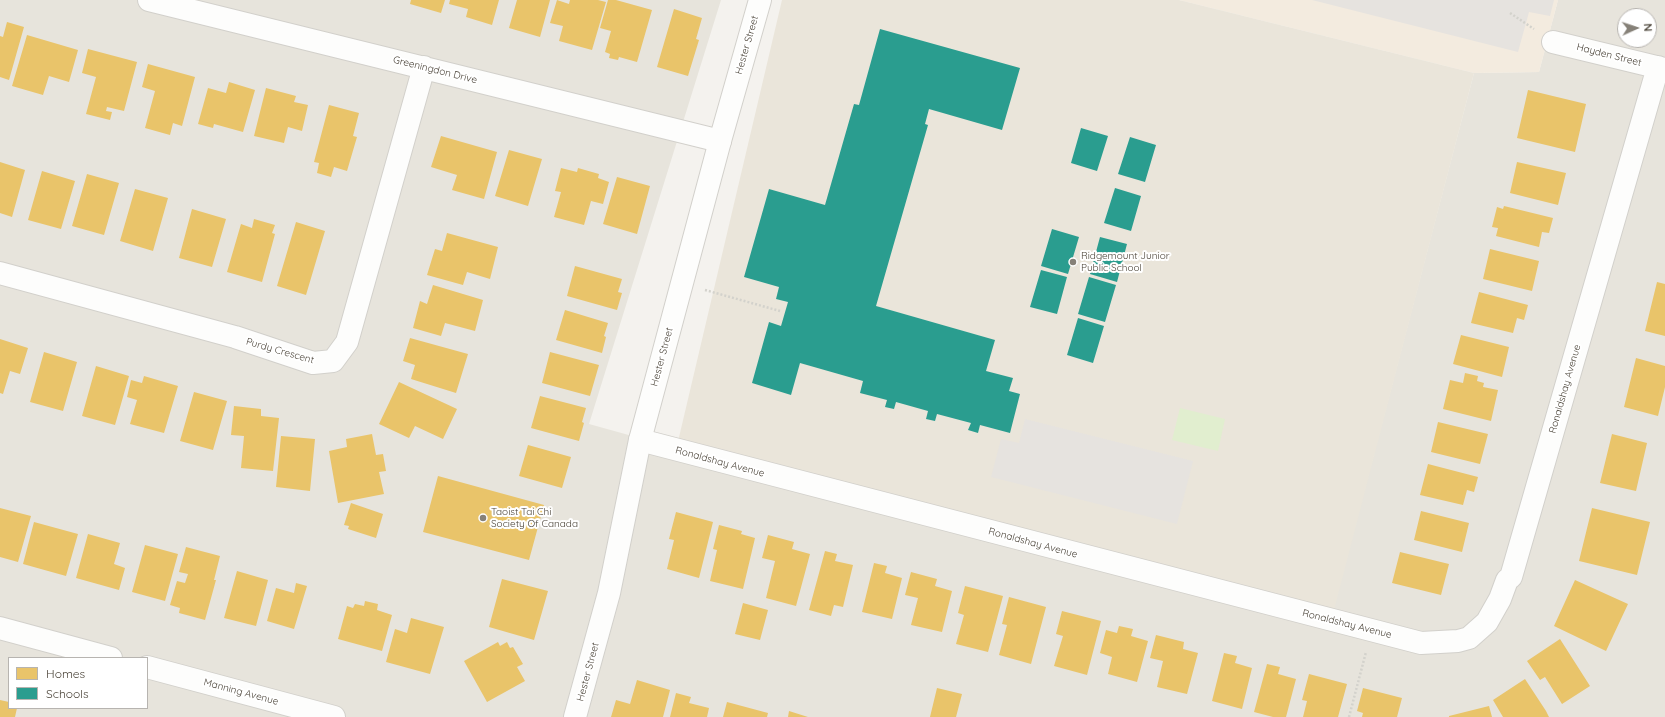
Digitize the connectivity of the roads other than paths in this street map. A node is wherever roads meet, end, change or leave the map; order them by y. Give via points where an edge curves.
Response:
1 (149, 0) edge
2 (760, 0) edge
3 (1553, 42) road end
4 (424, 67) junction
5 (1661, 68) edge
6 (720, 141) junction
7 (0, 273) edge
8 (640, 440) junction
9 (0, 628) edge
10 (107, 657) edge
11 (148, 667) edge
12 (334, 717) edge
13 (575, 717) edge

1 - 4 street, Greeningdon Drive
2 - 6 street, Hester Street
3 - 5 street, Hayden Street
4 - 6 street, Greeningdon Drive
4 - 7 street, Purdy Crescent via 347,342 333,361 313,363 235,337
5 - 8 street, Ronaldshay Avenue via 1511,577 1483,626 1469,638 1421,643
6 - 8 street, Hester Street
8 - 13 street, Hester Street via 609,593
9 - 10 street
11 - 12 street, Manning Avenue

